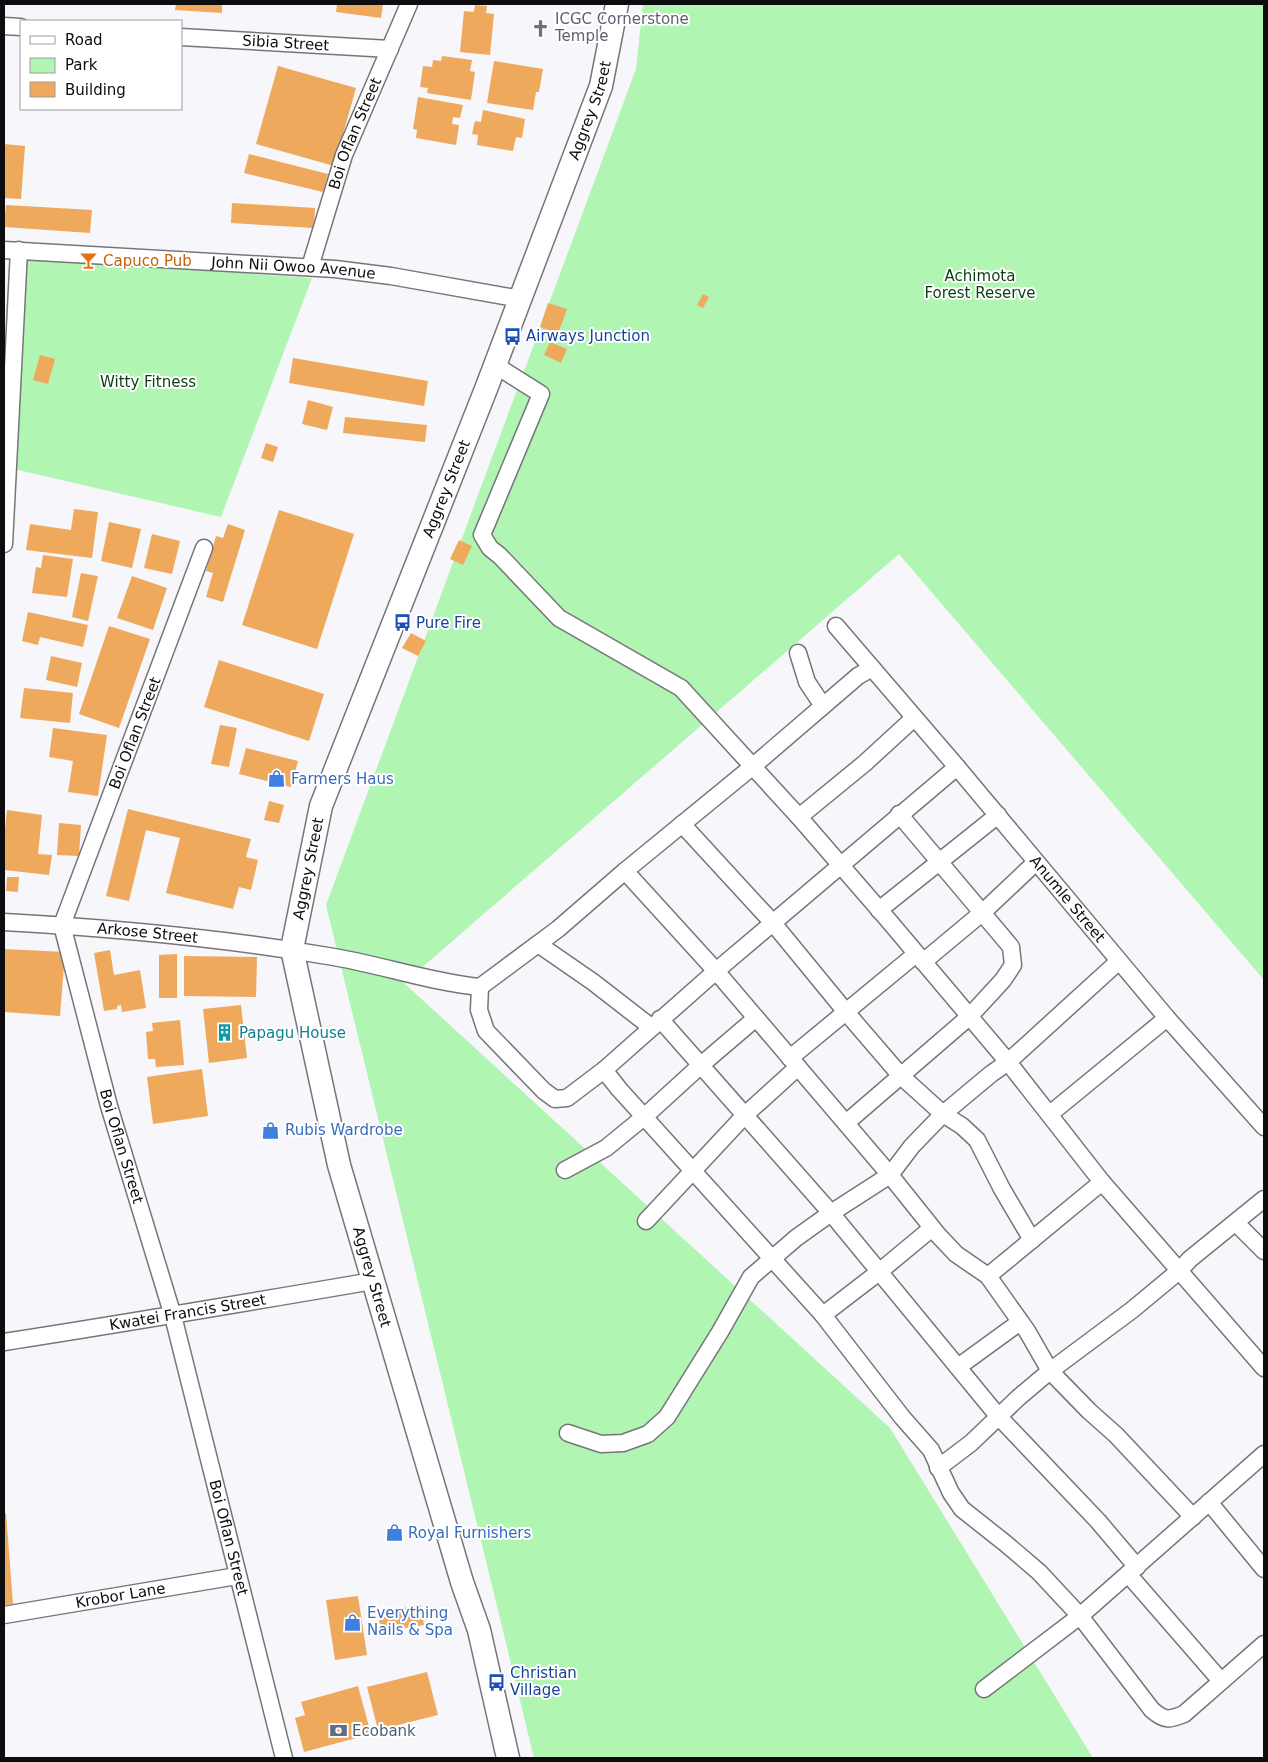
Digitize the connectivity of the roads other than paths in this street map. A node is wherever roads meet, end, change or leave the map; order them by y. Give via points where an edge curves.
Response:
1 (408, 4) edge
2 (617, 4) edge
3 (4, 26) edge
4 (20, 27) edge
5 (182, 37) edge
6 (390, 49) junction
7 (12, 250) edge
8 (310, 266) junction
9 (521, 299) junction
10 (496, 365) junction
11 (4, 544) edge
12 (204, 548) dead end
13 (836, 626) dead end
14 (798, 653) dead end
15 (872, 668) junction
16 (823, 706) junction
17 (914, 718) junction
18 (957, 766) junction
19 (752, 767) junction
20 (900, 814) junction
21 (998, 815) junction
22 (799, 817) junction
23 (682, 824) junction
24 (940, 862) junction
25 (1036, 862) junction
26 (841, 866) junction
27 (625, 871) junction
28 (879, 910) junction
29 (983, 912) junction
30 (4, 922) edge
31 (773, 923) junction
32 (62, 925) junction
33 (538, 944) junction
34 (292, 950) junction
35 (920, 958) junction
36 (1119, 961) junction
37 (716, 971) junction
38 (480, 987) junction
39 (846, 1012) junction
40 (969, 1017) junction
41 (756, 1018) junction
42 (1168, 1018) junction
43 (656, 1023) junction
44 (794, 1062) junction
45 (1008, 1062) junction
46 (701, 1065) junction
47 (604, 1070) junction
48 (901, 1076) junction
49 (943, 1114) junction
50 (1050, 1114) junction
51 (745, 1115) junction
52 (644, 1117) junction
53 (846, 1123) junction
54 (1264, 1127) edge
55 (565, 1170) dead end
56 (693, 1170) junction
57 (890, 1175) junction
58 (1102, 1182) junction
59 (1264, 1199) edge
60 (831, 1213) junction
61 (646, 1221) dead end
62 (1236, 1222) junction
63 (932, 1228) junction
64 (1032, 1240) junction
65 (1264, 1251) edge
66 (772, 1259) junction
67 (1179, 1271) junction
68 (879, 1272) junction
69 (988, 1276) junction
70 (373, 1281) junction
71 (823, 1315) junction
72 (173, 1316) junction
73 (1020, 1322) junction
74 (4, 1342) edge
75 (958, 1367) junction
76 (1264, 1368) edge
77 (1050, 1371) junction
78 (998, 1416) junction
79 (568, 1433) dead end
80 (1264, 1454) edge
81 (938, 1468) junction
82 (1209, 1502) junction
83 (1193, 1517) junction
84 (1264, 1569) edge
85 (1133, 1571) junction
86 (237, 1576) junction
87 (4, 1615) edge
88 (1080, 1616) junction
89 (1264, 1644) edge
90 (1221, 1681) junction
91 (984, 1689) dead end
92 (502, 1757) edge
93 (284, 1758) edge

1 - 6 street, Boi Oflan Street
2 - 9 main road, Aggrey Street via 601,86
3 - 4 street
5 - 6 street, Sibia Street
6 - 8 street, Boi Oflan Street via 344,155
7 - 8 street, John Nii Owoo Avenue
7 - 11 street
8 - 9 street, John Nii Owoo Avenue via 391,276
9 - 10 main road, Aggrey Street
10 - 19 street via 541,394 482,535 490,548 559,618 681,688
10 - 34 main road, Aggrey Street via 321,806
12 - 32 street, Boi Oflan Street
13 - 15 street, Anumle Street
14 - 16 street via 807,682
15 - 16 street
15 - 17 street, Anumle Street
16 - 19 street
17 - 18 street, Anumle Street
17 - 22 street
18 - 20 street
18 - 21 street, Anumle Street
19 - 22 street
19 - 23 street
20 - 24 street
20 - 26 street
21 - 24 street
21 - 25 street, Anumle Street
22 - 26 street
23 - 27 street
23 - 31 street
24 - 28 street
24 - 29 street
25 - 29 street
25 - 36 street, Anumle Street
26 - 28 street
26 - 31 street
27 - 33 street
27 - 37 street
28 - 35 street
29 - 35 street
29 - 40 street via 1011,947 1013,965 1004,980
30 - 32 street, Arkose Street
31 - 37 street
31 - 39 street
32 - 34 street, Arkose Street
32 - 72 street, Boi Oflan Street via 110,1106
33 - 38 street
33 - 43 street
34 - 38 street, Arkose Street
34 - 70 main road, Aggrey Street via 339,1166
35 - 39 street
35 - 40 street
36 - 42 street, Anumle Street
36 - 45 street
37 - 41 street
37 - 43 street
38 - 47 street via 479,1010 486,1031 555,1099 567,1098
39 - 44 street
39 - 48 street
40 - 45 street
40 - 48 street
41 - 44 street
41 - 46 street
42 - 50 street
42 - 54 street, Anumle Street
43 - 46 street
43 - 47 street
44 - 51 street
44 - 53 street
45 - 49 street
45 - 50 street
46 - 51 street
46 - 52 street
47 - 52 street
48 - 49 street
48 - 53 street
49 - 57 street
49 - 64 street via 977,1140
50 - 58 street
51 - 56 street
51 - 60 street
52 - 55 street via 606,1148
52 - 56 street
53 - 57 street
56 - 61 street
56 - 66 street
57 - 60 street
57 - 63 street
58 - 64 street
58 - 67 street
59 - 62 street
60 - 66 street
60 - 68 street
62 - 65 street
62 - 67 street
63 - 68 street
63 - 69 street via 956,1254
64 - 69 street
66 - 71 street
66 - 79 street via 751,1276 667,1417 648,1434 623,1443 601,1444
67 - 76 street
67 - 77 street
68 - 71 street
68 - 75 street
69 - 73 street
70 - 72 street, Kwatei Francis Street
70 - 92 main road, Aggrey Street via 479,1630
71 - 81 street via 931,1450
72 - 74 street, Kwatei Francis Street
72 - 86 street, Boi Oflan Street
73 - 75 street
73 - 77 street
75 - 78 street
77 - 78 street
77 - 83 street
78 - 81 street via 971,1443
78 - 85 street via 1098,1522
80 - 82 street
81 - 88 street via 962,1509 1039,1572
82 - 83 street
82 - 84 street
83 - 85 street
85 - 88 street
85 - 90 street
86 - 87 street, Krobor Lane
86 - 93 street, Boi Oflan Street
88 - 90 street via 1152,1710 1162,1718 1172,1719 1184,1714
88 - 91 street
89 - 90 street

